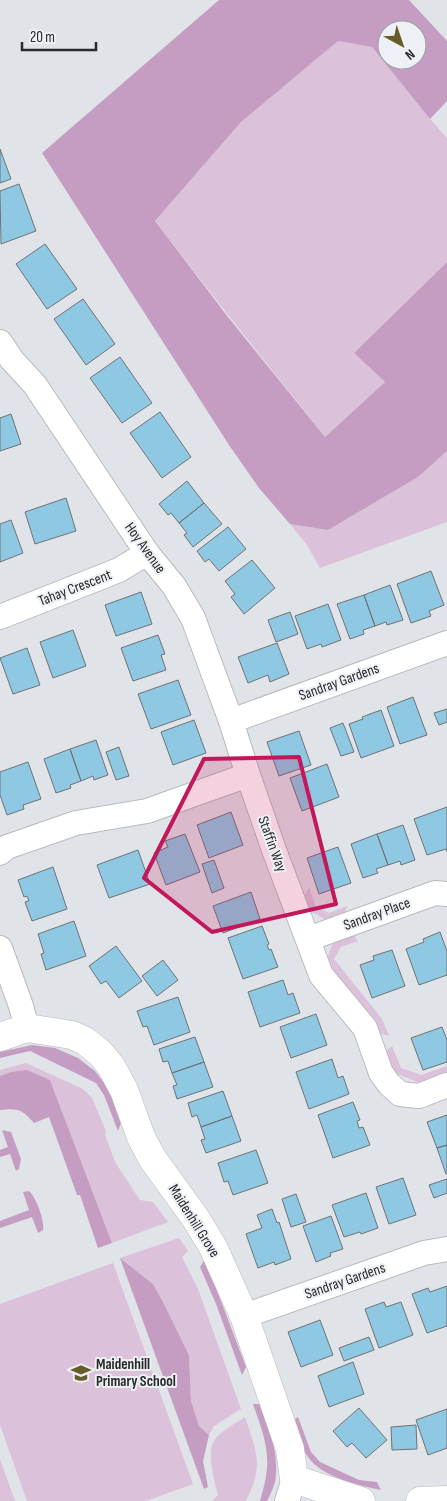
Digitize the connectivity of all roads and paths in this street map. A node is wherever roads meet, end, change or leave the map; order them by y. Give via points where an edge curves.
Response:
1 (4, 356) edge
2 (147, 553) junction
3 (0, 617) edge
4 (447, 643) edge
5 (231, 721) junction
6 (248, 775) junction
7 (0, 853) edge
8 (447, 894) edge
9 (308, 939) junction
10 (0, 948) edge
11 (27, 1028) junction
12 (0, 1036) edge
13 (447, 1085) edge
14 (447, 1249) edge
15 (244, 1316) junction
16 (290, 1490) edge
17 (447, 1500) edge
18 (361, 1501) edge
19 (420, 1501) edge

1 - 2 street, Hoy Avenue via 35,385
2 - 3 street, Tahay Crescent via 119,570
2 - 5 street, Hoy Avenue via 174,586 193,618
4 - 5 street, Sandray Gardens
5 - 6 street, Hoy Avenue
6 - 7 street via 147,811 76,823 7,847
6 - 9 street, Staffin Way
8 - 9 street, Sandray Place via 435,894
9 - 13 street, Staffin Way via 321,975 365,1028 380,1074 388,1084 400,1094 419,1096
10 - 11 street
11 - 12 street, Maidenhill Grove
11 - 15 street, Maidenhill Grove via 72,1035 85,1041 111,1066 152,1158 213,1246
14 - 15 street, Sandray Gardens via 424,1253
15 - 16 street, Maidenhill Grove via 290,1449
16 - 18 street
17 - 19 street

